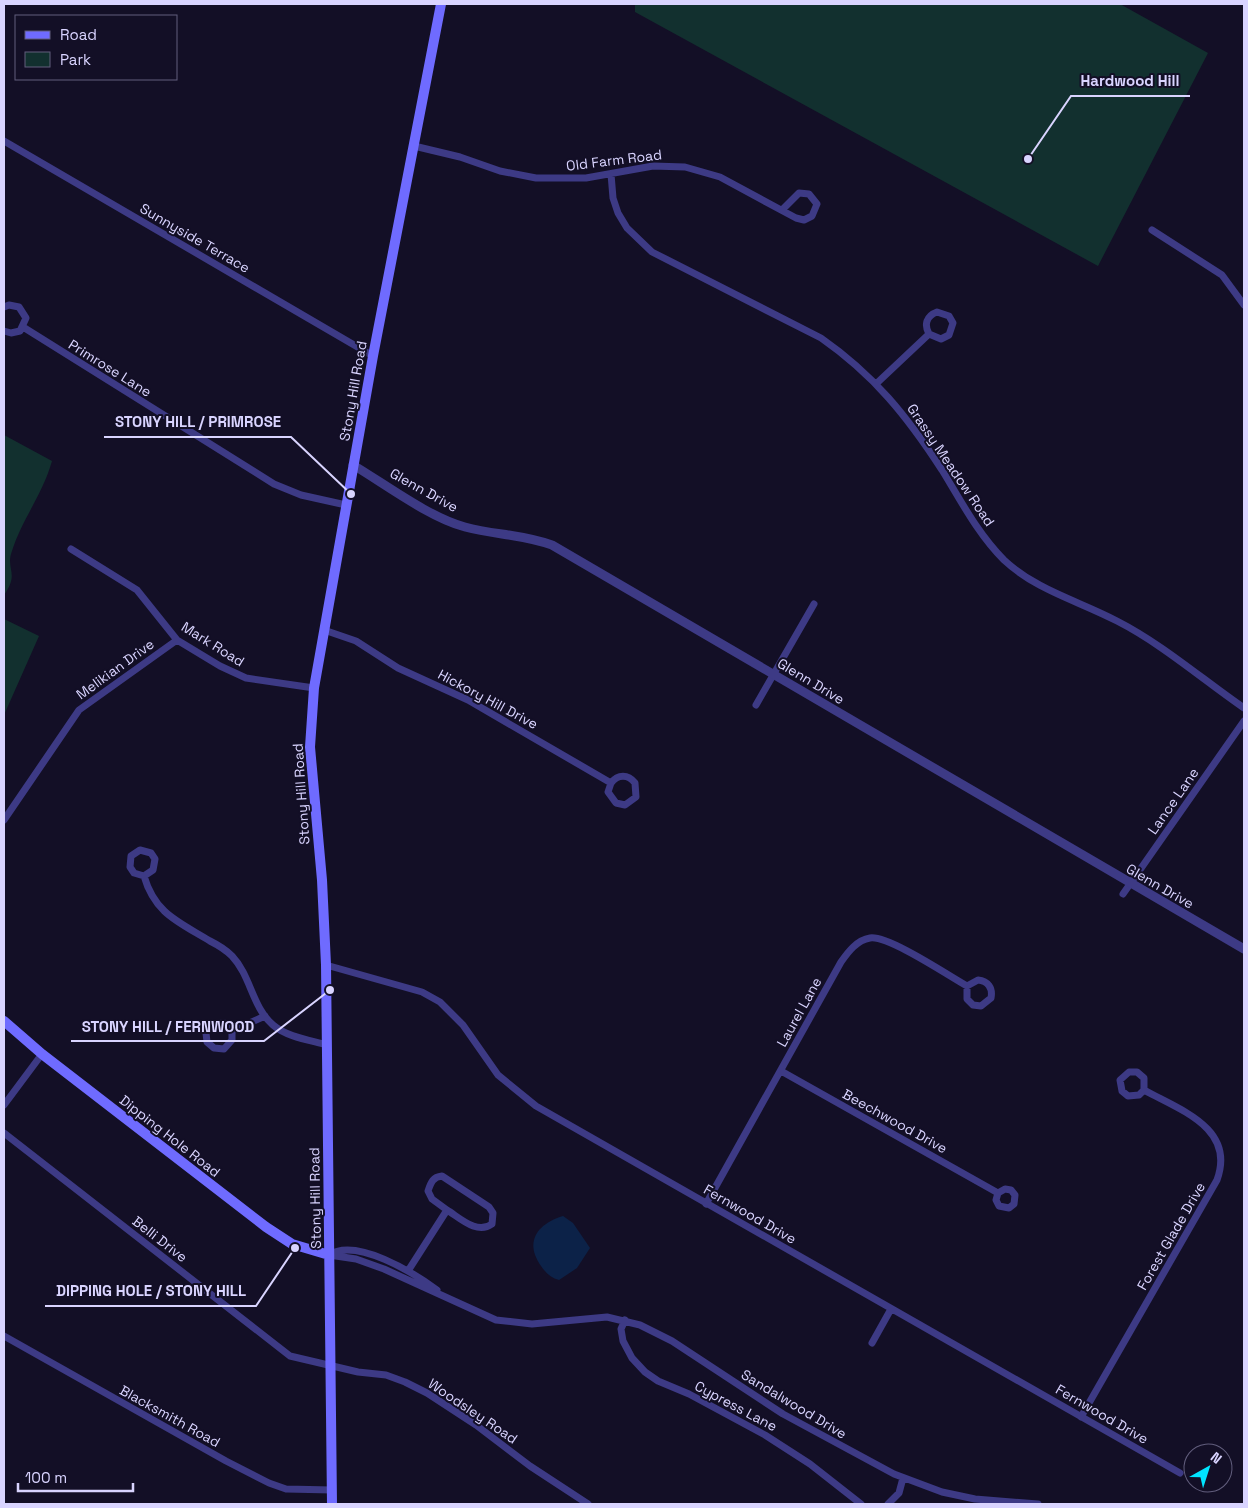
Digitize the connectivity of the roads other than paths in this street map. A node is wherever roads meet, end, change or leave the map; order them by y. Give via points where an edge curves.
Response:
1 (441, 4) edge
2 (4, 141) edge
3 (414, 146) junction
4 (611, 174) junction
5 (782, 210) junction
6 (1152, 230) dead end
7 (1244, 305) edge
8 (4, 307) edge
9 (23, 327) junction
10 (4, 331) edge
11 (929, 334) dead end
12 (373, 356) junction
13 (877, 383) junction
14 (353, 465) junction
15 (346, 505) junction
16 (71, 549) dead end
17 (814, 604) dead end
18 (324, 630) junction
19 (177, 640) junction
20 (772, 674) junction
21 (314, 688) junction
22 (756, 705) dead end
23 (1244, 708) edge
24 (1244, 721) edge
25 (611, 782) junction
26 (4, 820) edge
27 (144, 876) dead end
28 (1130, 884) junction
29 (1123, 894) dead end
30 (1244, 949) edge
31 (326, 965) junction
32 (967, 986) dead end
33 (265, 1016) junction
34 (4, 1022) edge
35 (232, 1031) junction
36 (327, 1045) junction
37 (42, 1054) junction
38 (781, 1071) junction
39 (1144, 1090) dead end
40 (4, 1105) edge
41 (4, 1133) edge
42 (998, 1193) dead end
43 (706, 1204) junction
44 (447, 1210) junction
45 (329, 1255) junction
46 (408, 1271) junction
47 (447, 1298) junction
48 (891, 1309) junction
49 (625, 1320) junction
50 (4, 1336) edge
51 (872, 1343) dead end
52 (332, 1366) junction
53 (1081, 1417) junction
54 (1180, 1474) dead end
55 (903, 1478) junction
56 (332, 1490) junction
57 (975, 1502) edge
58 (332, 1504) edge
59 (588, 1504) edge
60 (861, 1504) edge
61 (888, 1504) edge
62 (1038, 1504) edge

1 - 3 main road, Stony Hill Road
2 - 12 street, Sunnyside Terrace
3 - 4 street, Old Farm Road via 536,178 586,178
3 - 12 main road, Stony Hill Road
4 - 5 street, Old Farm Road via 663,166 697,169 720,177
4 - 13 street, Grassy Meadow Road via 618,213 639,241 652,252 814,334
5 - 5 street, Old Farm Road via 804,220 815,213 817,204 809,194 800,193
6 - 7 street via 1222,275
8 - 9 street via 14,305 22,310 26,318
9 - 10 street via 15,333
9 - 15 street, Primrose Lane via 274,484 301,495
11 - 13 street
12 - 14 main road, Stony Hill Road
13 - 23 street, Grassy Meadow Road via 914,428 987,541 1005,560 1027,578 1117,621
14 - 15 main road, Stony Hill Road
14 - 20 street, Glenn Drive via 463,527 525,536 552,545
15 - 18 main road, Stony Hill Road
16 - 19 street, Mark Road via 136,590
17 - 20 street
18 - 21 main road, Stony Hill Road
18 - 25 street, Hickory Hill Drive via 356,641 398,668 468,700
19 - 21 street, Mark Road via 233,674
19 - 26 street, Melikian Drive via 79,710
20 - 22 street
20 - 28 street, Glenn Drive
21 - 31 main road, Stony Hill Road via 310,747
24 - 28 street, Lance Lane
25 - 25 street via 618,777 628,777 636,783 636,797 625,805 616,803 608,792
27 - 33 street via 153,898 166,914 232,956
28 - 29 street, Lance Lane
28 - 30 street, Glenn Drive
31 - 36 main road, Stony Hill Road
31 - 43 street, Fernwood Drive via 422,992 440,1002 463,1025 498,1075 522,1097
32 - 38 street, Laurel Lane via 886,940 864,940 842,962
33 - 35 street
33 - 36 street via 288,1034
34 - 37 main road, Dipping Hole Road
35 - 35 street via 224,1023 212,1024 206,1033 207,1042 214,1048 224,1049 232,1040
36 - 45 main road, Stony Hill Road
37 - 40 street
37 - 45 main road, Dipping Hole Road via 266,1228 292,1244
38 - 42 street, Beechwood Drive
38 - 43 street, Laurel Lane
39 - 53 street, Forest Glade Drive via 1208,1129 1218,1142 1221,1166 1217,1180
41 - 52 street, Belli Drive via 290,1356
43 - 48 street, Fernwood Drive
44 - 44 street via 479,1229 486,1229 492,1224 493,1213 489,1207 442,1176 436,1177 428,1191
44 - 46 street
45 - 46 street via 342,1249 354,1250
45 - 47 street via 356,1259
45 - 52 main road, Stony Hill Road
46 - 47 street
47 - 49 street, Sandalwood Drive via 485,1316 517,1324 607,1316
48 - 51 street
48 - 53 street, Fernwood Drive
49 - 55 street, Sandalwood Drive via 662,1335 782,1414
49 - 60 street, Cypress Lane via 621,1328 623,1341 645,1372 765,1435 810,1464
50 - 56 street, Blacksmith Road via 269,1483 286,1489
52 - 56 main road, Stony Hill Road
52 - 59 street, Woodsley Road via 386,1376 427,1393 550,1481
53 - 54 street, Fernwood Drive
55 - 57 street, Sandalwood Drive
55 - 61 street via 899,1493
56 - 58 main road, Stony Hill Road
57 - 62 street, Sandalwood Drive

